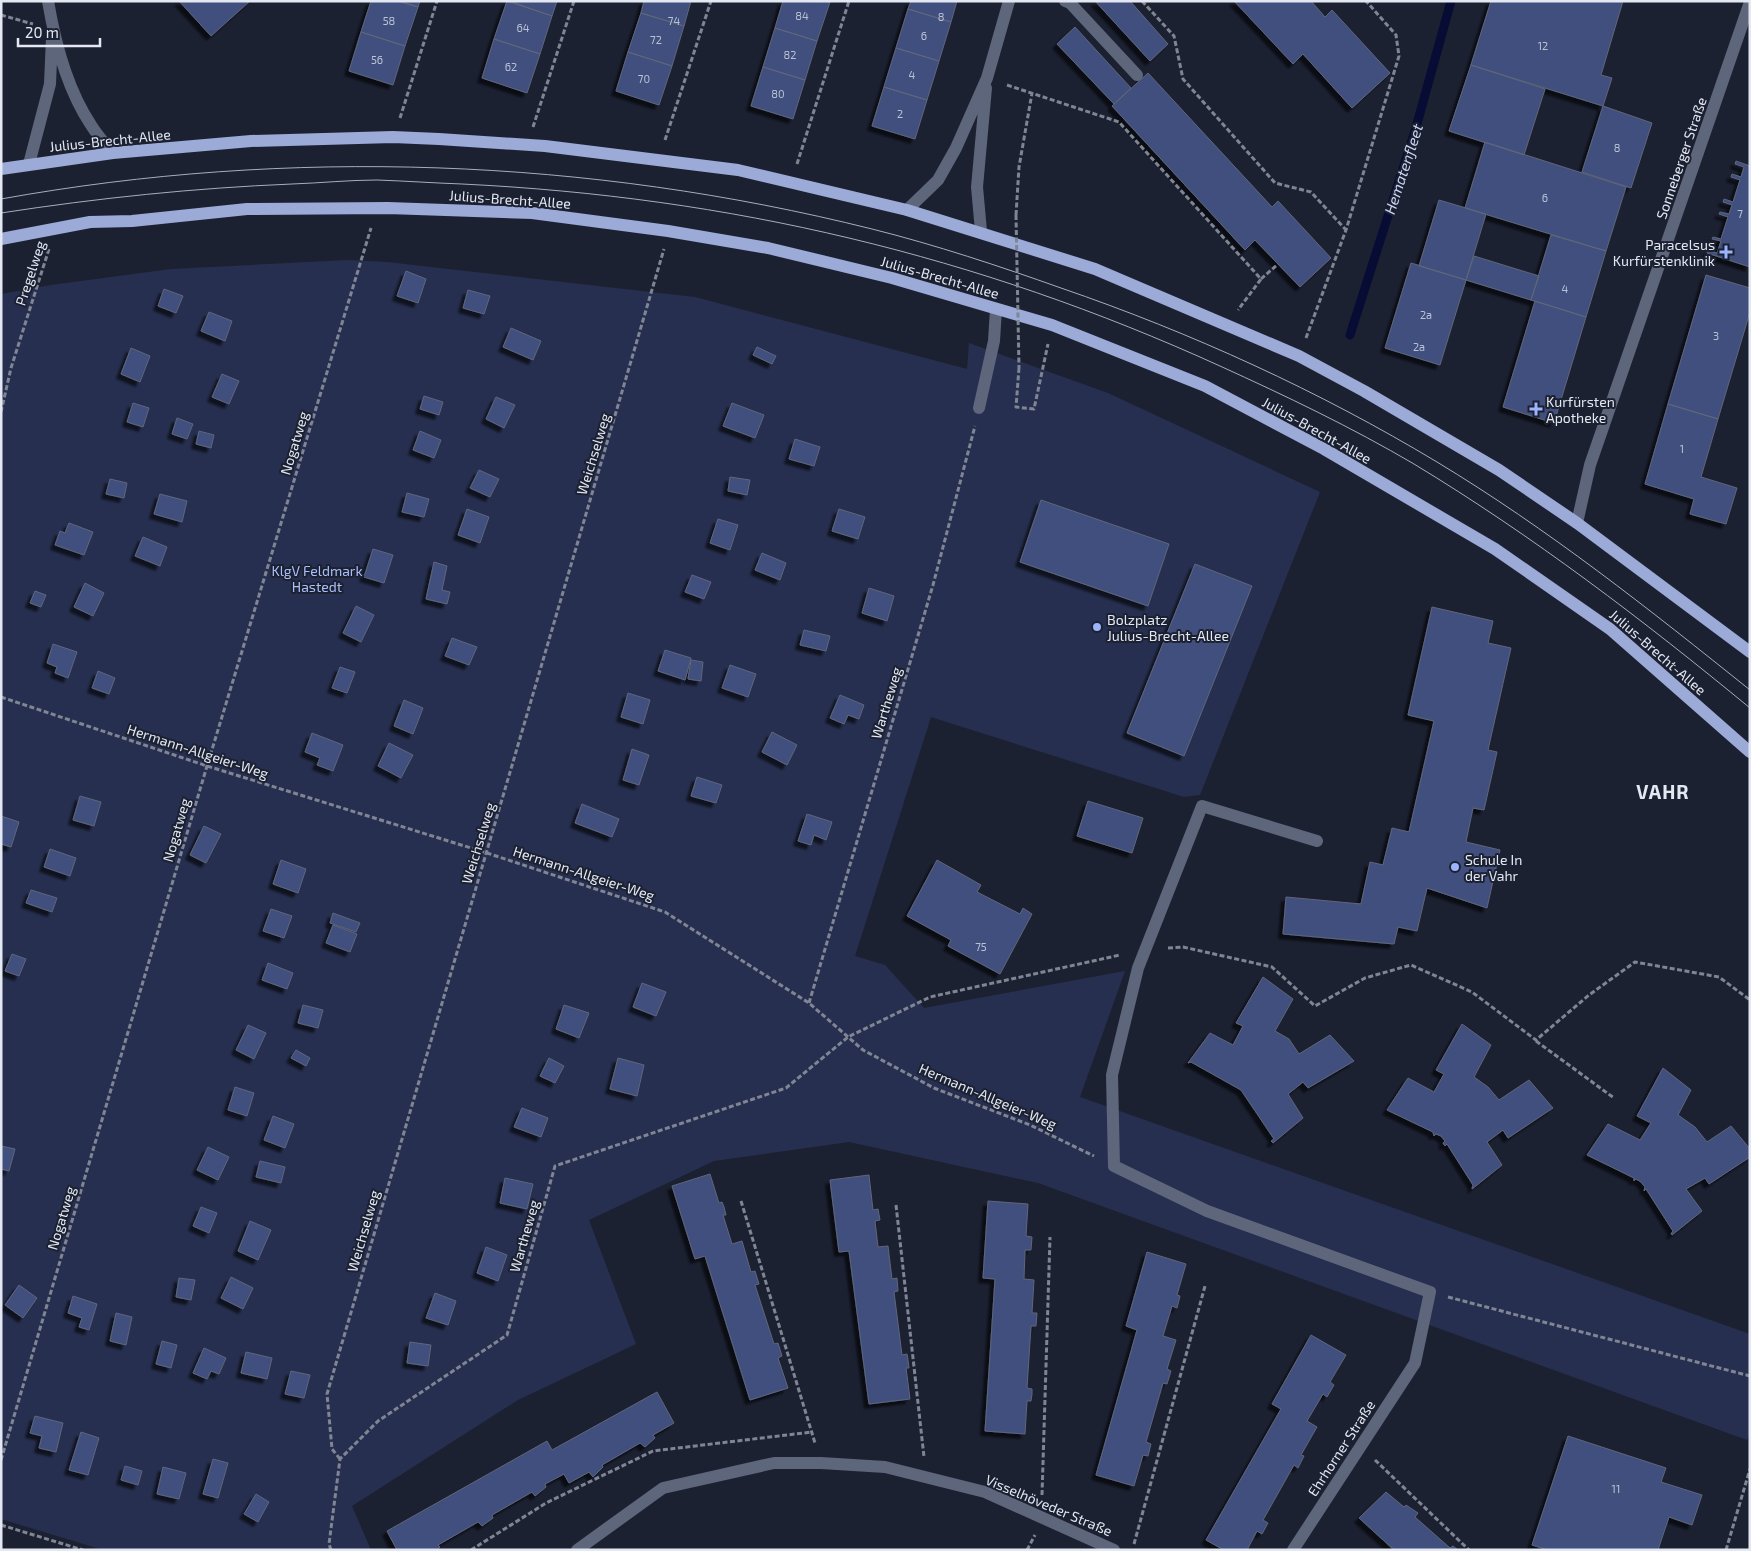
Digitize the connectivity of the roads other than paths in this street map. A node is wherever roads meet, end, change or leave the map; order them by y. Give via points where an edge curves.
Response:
1 (48, 1) edge
2 (1009, 1) edge
3 (1065, 1) edge
4 (1749, 2) edge
5 (53, 30) junction
6 (1137, 75) dead end
7 (987, 78) junction
8 (112, 153) junction
9 (29, 164) junction
10 (1, 170) edge
11 (907, 210) junction
12 (981, 231) junction
13 (1, 239) edge
14 (996, 308) junction
15 (979, 408) road end
16 (1577, 523) junction
17 (1750, 652) edge
18 (1750, 752) edge
19 (1317, 842) dead end
20 (577, 1550) edge
21 (1114, 1550) edge
22 (1294, 1550) edge

1 - 5 street
2 - 7 street
3 - 6 street
4 - 16 street, Sonneberger Straße via 1590,465
5 - 8 street via 70,85 91,125
5 - 9 street via 50,84
7 - 11 street via 938,180
7 - 12 street via 977,187
8 - 9 main road, Julius-Brecht-Allee
8 - 11 main road, Julius-Brecht-Allee via 251,141 393,137 527,145 738,170
9 - 10 main road, Julius-Brecht-Allee
11 - 12 main road, Julius-Brecht-Allee
12 - 16 main road, Julius-Brecht-Allee via 1095,269 1299,356 1499,470
13 - 14 main road, Julius-Brecht-Allee via 90,222 247,209 377,207 532,213 768,248 892,278
14 - 15 street via 994,341
14 - 18 main road, Julius-Brecht-Allee via 1052,325 1205,386 1324,449 1495,549 1610,629
16 - 17 main road, Julius-Brecht-Allee
19 - 22 street, Ehrhorner Straße via 1202,806 1138,968 1112,1075 1114,1166 1207,1211 1430,1292 1415,1362
20 - 21 street, Visselhöveder Straße via 663,1488 774,1463 885,1467 927,1477 985,1492

